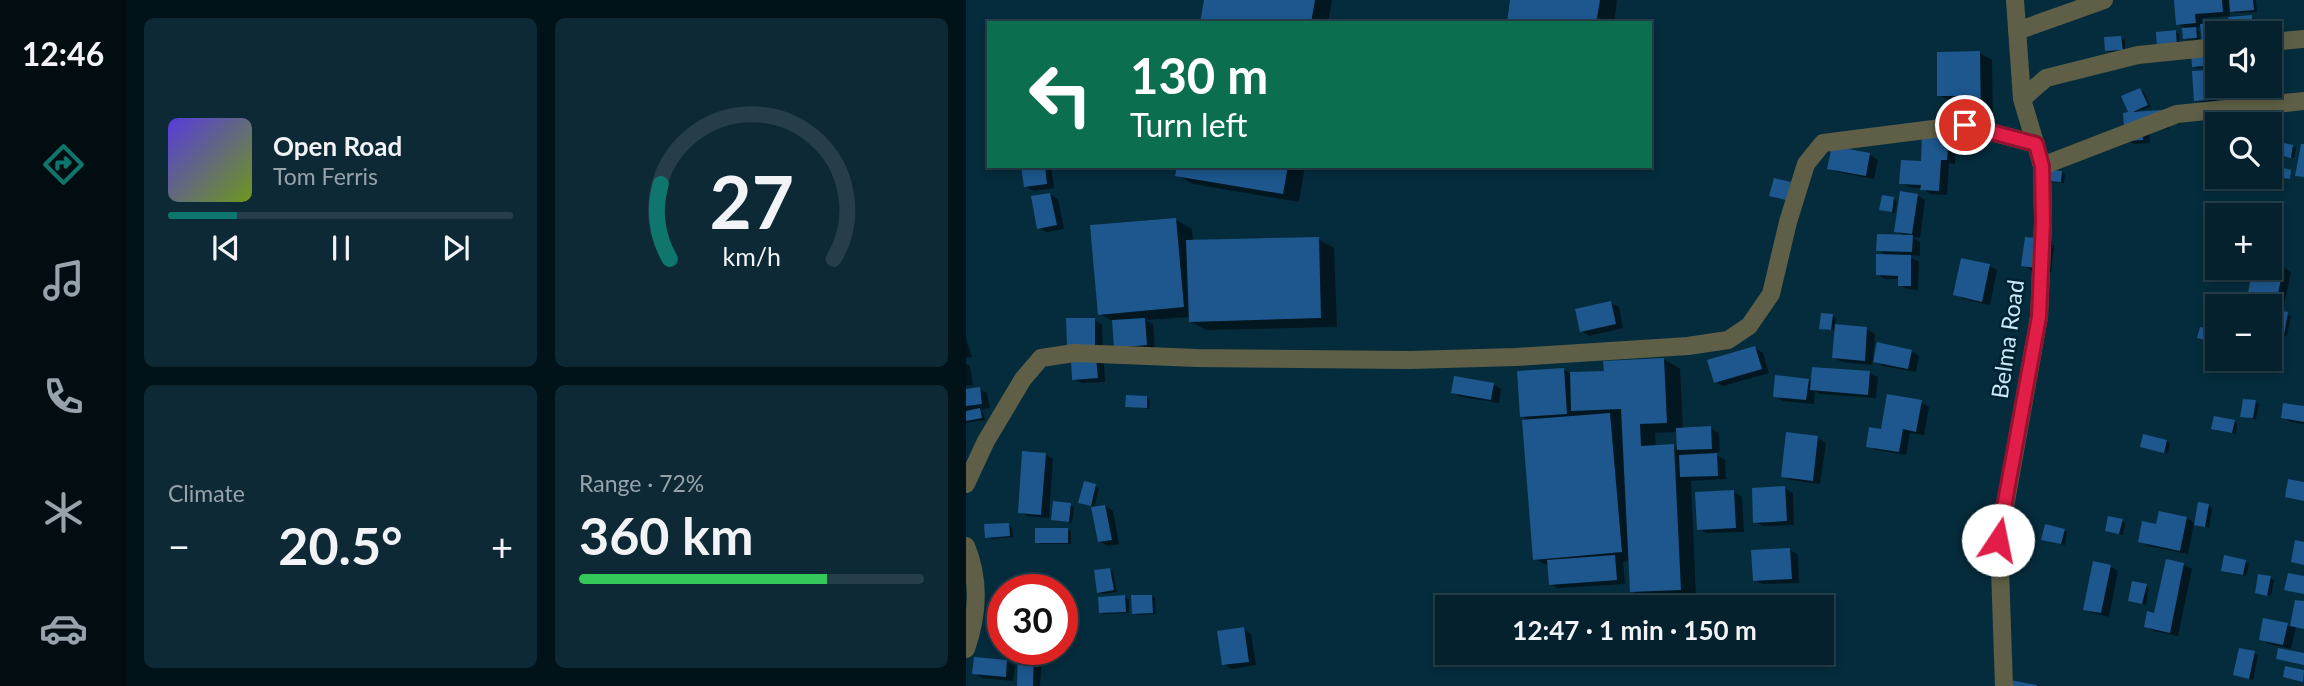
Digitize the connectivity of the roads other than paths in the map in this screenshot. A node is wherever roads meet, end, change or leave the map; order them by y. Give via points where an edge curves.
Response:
1 (2015, 0) edge
2 (2104, 0) edge
3 (2017, 31) junction
4 (2304, 39) edge
5 (2282, 41) edge
6 (2205, 48) edge
7 (2022, 99) junction
8 (2304, 101) edge
9 (2036, 144) junction
10 (2042, 166) junction
11 (966, 484) edge
12 (966, 546) edge
13 (966, 649) edge
14 (2004, 686) edge

1 - 3 street, Belma Road
2 - 3 street
3 - 7 street, Belma Road
4 - 5 street
6 - 7 street via 2138,55 2046,78
7 - 9 street, Belma Road
8 - 10 street via 2177,114
9 - 10 street, Belma Road
9 - 11 street via 1965,125 1823,143 1806,164 1771,294 1749,326 1728,340 1476,358 1074,353 1041,358 992,430
10 - 14 street, Belma Road via 2039,317 1998,540
12 - 13 street via 976,577 976,608

